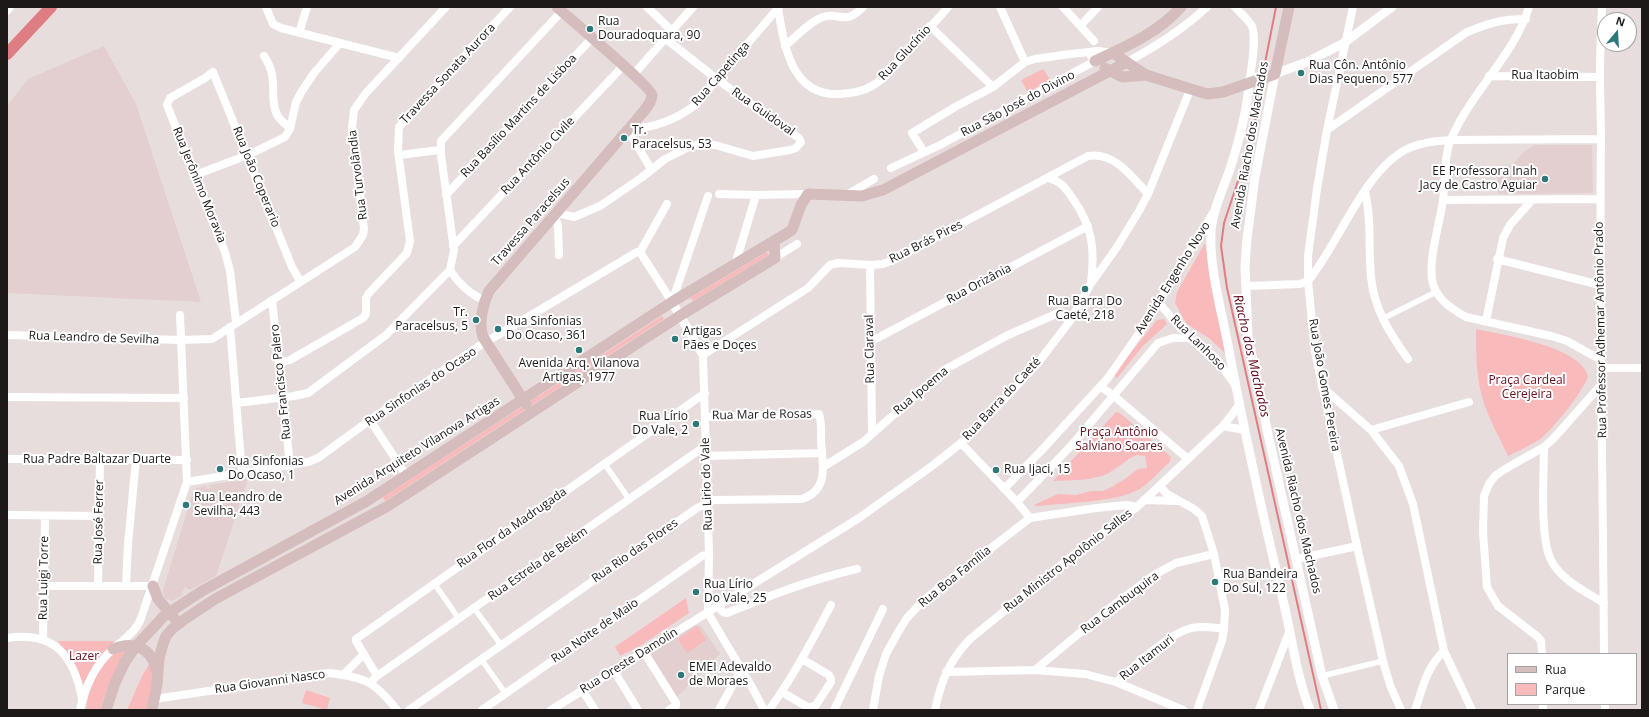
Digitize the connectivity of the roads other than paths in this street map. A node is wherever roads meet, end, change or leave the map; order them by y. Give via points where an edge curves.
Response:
1 (10, 7) edge
2 (266, 7) edge
3 (307, 7) edge
4 (446, 7) edge
5 (510, 7) edge
6 (647, 7) edge
7 (693, 7) edge
8 (779, 7) edge
9 (862, 7) edge
10 (948, 7) edge
11 (1000, 7) edge
12 (1063, 7) edge
13 (1098, 7) edge
14 (1181, 7) edge
15 (1207, 7) edge
16 (1235, 7) edge
17 (1289, 7) edge
18 (1352, 7) edge
19 (1392, 7) edge
20 (1529, 7) edge
21 (1602, 7) edge
22 (560, 9) edge
23 (7, 11) edge
24 (1526, 19) junction
25 (1081, 25) junction
26 (930, 26) junction
27 (672, 31) junction
28 (299, 33) junction
29 (592, 38) junction
30 (666, 39) junction
31 (1094, 41) dead end
32 (340, 43) junction
33 (1344, 43) junction
34 (785, 46) junction
35 (1113, 53) junction
36 (264, 56) dead end
37 (1093, 56) junction
38 (399, 58) junction
39 (1025, 62) junction
40 (1127, 62) junction
41 (623, 66) junction
42 (1110, 71) junction
43 (213, 72) joint
44 (633, 75) junction
45 (1146, 75) junction
46 (1271, 76) junction
47 (1489, 76) junction
48 (1600, 77) junction
49 (718, 80) junction
50 (1251, 84) junction
51 (993, 87) junction
52 (1190, 90) junction
53 (290, 129) junction
54 (628, 129) junction
55 (1327, 130) junction
56 (1601, 139) junction
57 (1451, 140) junction
58 (940, 145) junction
59 (440, 150) junction
60 (924, 152) junction
61 (248, 155) junction
62 (399, 155) junction
63 (938, 161) junction
64 (1071, 165) junction
65 (891, 168) dead end
66 (651, 169) junction
67 (195, 175) junction
68 (1048, 178) junction
69 (874, 179) dead end
70 (1062, 183) junction
71 (1365, 192) junction
72 (719, 194) dead end
73 (808, 194) junction
74 (1148, 194) junction
75 (446, 195) junction
76 (756, 195) junction
77 (708, 196) dead end
78 (844, 196) junction
79 (1600, 199) junction
80 (1443, 200) junction
81 (1532, 200) junction
82 (666, 204) dead end
83 (1215, 209) junction
84 (556, 214) junction
85 (1088, 226) junction
86 (774, 241) junction
87 (797, 244) dead end
88 (453, 246) junction
89 (640, 252) junction
90 (559, 255) dead end
91 (776, 258) junction
92 (1497, 260) junction
93 (1093, 262) junction
94 (735, 265) junction
95 (870, 265) junction
96 (1102, 269) junction
97 (450, 270) junction
98 (300, 281) junction
99 (1308, 281) junction
100 (680, 282) junction
101 (1090, 285) junction
102 (1600, 285) junction
103 (1246, 286) junction
104 (695, 288) junction
105 (1436, 292) junction
106 (272, 300) junction
107 (484, 300) junction
108 (672, 302) junction
109 (1159, 303) junction
110 (681, 315) junction
111 (180, 316) dead end
112 (1382, 319) junction
113 (1070, 321) junction
114 (1486, 321) junction
115 (233, 325) junction
116 (7, 335) edge
117 (1189, 338) junction
118 (181, 340) junction
119 (870, 342) junction
120 (486, 343) junction
121 (703, 355) junction
122 (1408, 359) dead end
123 (279, 363) junction
124 (1601, 364) junction
125 (1642, 368) edge
126 (1235, 385) junction
127 (1601, 385) junction
128 (1101, 387) junction
129 (1322, 387) junction
130 (705, 393) junction
131 (1113, 395) junction
132 (7, 397) edge
133 (184, 398) junction
134 (282, 398) junction
135 (523, 399) junction
136 (1469, 402) dead end
137 (237, 403) junction
138 (1240, 404) junction
139 (532, 412) junction
140 (819, 414) joint
141 (705, 417) junction
142 (370, 420) junction
143 (1224, 426) junction
144 (1245, 430) junction
145 (1371, 430) junction
146 (872, 433) junction
147 (961, 444) junction
148 (705, 446) junction
149 (1544, 447) junction
150 (822, 453) junction
151 (706, 456) junction
152 (7, 459) edge
153 (100, 459) junction
154 (136, 459) junction
155 (1188, 459) junction
156 (187, 460) junction
157 (604, 463) junction
158 (290, 465) junction
159 (823, 467) junction
160 (242, 473) junction
161 (406, 475) junction
162 (187, 482) junction
163 (1160, 486) junction
164 (1004, 489) junction
165 (629, 499) junction
166 (1144, 500) junction
167 (1178, 501) junction
168 (707, 502) junction
169 (1017, 502) junction
170 (1137, 507) junction
171 (1096, 508) junction
172 (7, 515) edge
173 (45, 516) junction
174 (100, 516) junction
175 (1030, 518) junction
176 (1121, 519) junction
177 (1357, 546) junction
178 (709, 554) junction
179 (1214, 554) junction
180 (1297, 559) junction
181 (857, 569) dead end
182 (434, 583) junction
183 (44, 586) junction
184 (98, 586) junction
185 (126, 586) junction
186 (153, 586) junction
187 (1604, 603) junction
188 (831, 605) dead end
189 (718, 606) junction
190 (474, 608) junction
191 (883, 609) dead end
192 (170, 612) junction
193 (708, 613) junction
194 (459, 619) junction
195 (172, 629) junction
196 (1224, 629) junction
197 (1290, 629) junction
198 (7, 638) edge
199 (43, 640) junction
200 (501, 645) junction
201 (136, 646) junction
202 (112, 649) junction
203 (1444, 651) junction
204 (644, 652) junction
205 (1542, 653) edge
206 (1604, 653) edge
207 (363, 655) junction
208 (802, 658) junction
209 (481, 659) junction
210 (1383, 661) junction
211 (741, 670) junction
212 (1035, 670) junction
213 (614, 671) junction
214 (946, 672) junction
215 (158, 674) junction
216 (344, 674) junction
217 (377, 676) junction
218 (1322, 676) junction
219 (371, 682) junction
220 (1116, 682) junction
221 (582, 690) junction
222 (782, 692) junction
223 (506, 694) junction
224 (155, 699) junction
225 (82, 700) junction
226 (80, 710) edge
227 (106, 710) edge
228 (152, 710) edge
229 (397, 710) edge
230 (409, 710) edge
231 (482, 710) edge
232 (551, 710) edge
233 (595, 710) edge
234 (638, 710) edge
235 (669, 710) edge
236 (719, 710) edge
237 (764, 710) edge
238 (768, 710) edge
239 (834, 710) edge
240 (872, 710) edge
241 (935, 710) edge
242 (1183, 710) edge
243 (1197, 710) edge
244 (1260, 710) edge
245 (1310, 710) edge
246 (1334, 710) edge
247 (1401, 710) edge
248 (1415, 710) edge
249 (1472, 710) edge

1 - 23 street
2 - 28 street via 273,24
3 - 28 street
4 - 38 street, Rua Turvolândia
5 - 62 street, Travessa Sonata Aurora via 401,124 398,130
6 - 27 street
7 - 27 street
8 - 34 street
8 - 49 street, Rua Capetinga
9 - 34 street via 846,18 820,18
10 - 26 street, Rua Glucínio
11 - 39 street
12 - 25 street
13 - 25 street
14 - 35 main road, Rua São José do Divino via 1164,24
15 - 40 street via 1168,39
16 - 50 street, Avenida Engenho Novo via 1251,25 1254,39
17 - 46 main road, Avenida Riacho dos Machados
18 - 33 street, Rua João Gomes Pereira
19 - 33 street
20 - 24 street
21 - 48 street, Rua Professor Adhemar Antônio Prado
22 - 29 main road
22 - 59 street via 444,137 440,143
24 - 47 street
24 - 55 street via 1492,22 1467,32
25 - 31 street
26 - 34 street, Rua Glucínio via 874,86 852,93 833,94 811,87 796,74
26 - 51 street
27 - 30 street
28 - 32 street
29 - 41 main road
29 - 75 street, Rua Basílio Martins de Lisboa
30 - 44 street
30 - 49 street, Rua Guidoval
32 - 38 street
32 - 53 street via 314,73 299,96
33 - 46 street via 1307,62
33 - 55 street, Rua João Gomes Pereira
35 - 37 main road, Rua São José do Divino
35 - 40 main road
36 - 53 street via 274,78 278,115
37 - 39 street via 1035,59
37 - 42 main road
37 - 58 street, Rua São José do Divino
38 - 98 street, Rua Turvolândia via 354,110 352,128 364,221 363,235 355,247
39 - 51 street
40 - 42 main road, Rua São José do Divino
40 - 45 main road
41 - 44 main road
41 - 88 street, Rua Antônio Civile
42 - 45 main road via 1125,77
42 - 63 main road, Rua São José do Divino
43 - 61 street, Rua João Coperario
43 - 67 street, Rua Jerônimo Moravia via 170,98 167,104
44 - 54 main road, Travessa Paracelsus via 652,96 650,103
45 - 52 main road
46 - 50 main road
46 - 103 street, Avenida Riacho dos Machados via 1247,239
47 - 48 street, Rua Itaobim
47 - 57 street
48 - 56 street, Rua Professor Adhemar Antônio Prado
49 - 54 street, Rua Capetinga via 683,114 659,124
49 - 66 street, Rua Guidoval via 799,138 801,142 790,150 753,156 715,145 691,146
50 - 52 main road via 1212,94
50 - 83 street, Avenida Engenho Novo via 1241,131
51 - 60 street via 912,133
52 - 74 street, Rua Barra do Caeté
53 - 61 street via 282,140
54 - 66 street
54 - 84 main road, Travessa Paracelsus
55 - 99 street, Rua João Gomes Pereira via 1316,189 1308,256
56 - 57 street
56 - 79 street, Rua Professor Adhemar Antônio Prado
57 - 71 street via 1435,141 1409,148 1380,170
57 - 80 street
58 - 60 street, Rua São José do Divino
58 - 63 street
59 - 62 street
59 - 75 street
60 - 65 street, Rua São José do Divino
61 - 67 street
61 - 98 street, Rua João Coperario via 292,267
62 - 123 street, Travessa Sonata Aurora via 410,240 407,253 369,293 363,318 290,360
63 - 78 main road, Rua São José do Divino via 873,194
64 - 68 street, Rua Brás Pires
64 - 70 street via 1064,174
64 - 74 street, Rua Brás Pires via 1088,156 1104,156 1119,164
66 - 84 street via 600,206 574,217
67 - 115 street, Rua Jerônimo Moravia via 228,262
68 - 70 street
68 - 95 street, Rua Brás Pires via 895,259 884,264
69 - 78 street
70 - 85 street
71 - 99 street
71 - 112 street via 1369,208 1371,277
72 - 76 street
73 - 76 street
73 - 78 main road, Rua São José do Divino
73 - 86 main road, Avenida Arquiteto Vilanova Artigas via 792,230
74 - 96 street, Rua Barra do Caeté
75 - 88 street
76 - 94 street
77 - 100 street
79 - 81 street
79 - 102 street, Rua Professor Adhemar Antônio Prado
80 - 81 street
80 - 105 street via 1431,272
81 - 92 street via 1510,225 1503,238
82 - 89 street
83 - 109 street, Avenida Engenho Novo
83 - 126 street, Avenida Riacho dos Machados via 1212,230 1214,275
84 - 90 street
84 - 107 main road, Travessa Paracelsus
85 - 93 street
85 - 119 street, Rua Orizânia
86 - 91 main road
86 - 94 main road, Avenida Arquiteto Vilanova Artigas
87 - 91 street
88 - 97 street via 454,256
89 - 108 street
89 - 120 street, Rua Sinfonias do Ocaso
91 - 110 main road
92 - 102 street
92 - 114 street
93 - 96 street
93 - 101 street
94 - 104 main road, Avenida Arquiteto Vilanova Artigas
95 - 119 street, Rua Claraval
95 - 121 street, Rua Brás Pires via 830,265 808,288
96 - 101 street, Rua Barra do Caeté
97 - 107 street via 459,282 476,297
97 - 134 street via 386,335 308,393
98 - 106 street, Rua Turvolândia
99 - 103 street via 1300,284
99 - 129 street, Rua João Gomes Pereira via 1315,352
100 - 104 street via 686,289
100 - 108 street
101 - 113 street, Rua Barra do Caeté
102 - 124 street, Rua Professor Adhemar Antônio Prado
103 - 180 street, Avenida Riacho dos Machados via 1248,336
104 - 108 main road, Avenida Arquiteto Vilanova Artigas
105 - 112 street
105 - 114 street via 1454,311 1466,317
106 - 115 street, Rua Turvolândia
106 - 123 street, Rua Francisco Palero
107 - 120 main road, Travessa Paracelsus via 481,331
108 - 110 street
108 - 135 main road, Avenida Arquiteto Vilanova Artigas
109 - 117 street, Rua Lanhoso
109 - 128 street, Avenida Engenho Novo
110 - 121 street
110 - 139 main road
111 - 118 street
112 - 122 street
113 - 146 street, Rua Ipoema via 1056,314 1008,335 944,370
113 - 147 street, Rua Barra do Caeté via 1028,374
114 - 124 street via 1567,341
115 - 118 street, Rua Turvolândia via 212,339
115 - 137 street, Rua Jerônimo Moravia
116 - 118 street, Rua Leandro de Sevilha
117 - 126 street, Rua Lanhoso via 1216,358
117 - 131 street, Avenida Engenho Novo via 1173,338 1158,343
118 - 133 street
119 - 146 street, Rua Claraval
120 - 135 main road
120 - 142 street, Rua Sinfonias do Ocaso
121 - 130 street, Rua Lirio do Vale
123 - 134 street, Rua Francisco Palero
124 - 125 street
124 - 127 street, Rua Professor Adhemar Antônio Prado
126 - 138 street, Avenida Riacho dos Machados
127 - 149 street
127 - 187 street, Rua Professor Adhemar Antônio Prado
128 - 131 street
128 - 164 street, Avenida Engenho Novo
129 - 145 street
129 - 177 street, Rua João Gomes Pereira
130 - 141 street, Rua Lirio do Vale
130 - 157 street, Rua Flor da Madrugada
131 - 155 street
131 - 169 street, Avenida Engenho Novo via 1070,447
132 - 133 street
133 - 156 street
134 - 137 street
134 - 158 street, Rua Francisco Palero
135 - 139 main road
135 - 161 main road, Avenida Arquiteto Vilanova Artigas
136 - 145 street
137 - 160 street, Rua Jerônimo Moravia
138 - 143 street, Rua Ministro Apolônio Salles
138 - 144 street, Avenida Riacho dos Machados
139 - 195 main road via 388,506 215,599
140 - 141 street, Rua Mar de Rosas
140 - 150 street, Rua Rio das Flores
141 - 148 street, Rua Lirio do Vale
142 - 158 street, Rua Sinfonias do Ocaso via 318,458
142 - 161 street
143 - 144 street
143 - 155 street, Rua Ministro Apolônio Salles
144 - 197 street, Avenida Riacho dos Machados
145 - 203 street via 1399,466 1413,504
146 - 159 street, Rua Ipoema via 863,442
147 - 164 street
147 - 189 street, Rua Barra do Caeté via 859,518
148 - 151 street, Rua Lirio do Vale
148 - 165 street, Rua Estrela de Belém
149 - 187 street via 1544,531 1548,554 1565,577
149 - 205 street via 1495,476 1484,496 1483,512 1487,587 1498,606 1538,637
150 - 151 street
150 - 159 street, Rua Rio das Flores
151 - 168 street, Rua Lirio do Vale
152 - 153 street, Rua Padre Baltazar Duarte
153 - 154 street, Rua Padre Baltazar Duarte
153 - 174 street, Rua José Ferrer
154 - 156 street, Rua Padre Baltazar Duarte
154 - 185 street
155 - 163 street, Rua Ministro Apolônio Salles
156 - 162 street
157 - 165 street
157 - 182 street, Rua Flor da Madrugada
158 - 160 street, Rua Sinfonias do Ocaso
159 - 168 street, Rua Rio das Flores via 823,475 815,491 802,499
160 - 162 street, Rua Sinfonias do Ocaso
161 - 192 main road, Avenida Arquiteto Vilanova Artigas via 367,500 202,591
162 - 186 street
163 - 166 street, Rua Ministro Apolônio Salles
163 - 167 street
164 - 169 street
165 - 190 street, Rua Estrela de Belém
166 - 167 street
166 - 170 street, Rua Ministro Apolônio Salles
167 - 179 street via 1202,516
168 - 178 street, Rua Lirio do Vale
168 - 200 street, Rua Rio das Flores
169 - 175 street
170 - 171 street, Rua Boa Família via 1127,505
170 - 176 street, Rua Ministro Apolônio Salles
171 - 175 street, Rua Boa Família
171 - 176 street, Rua Boa Família via 1113,512
172 - 173 street
173 - 174 street
173 - 183 street, Rua Luigi Torre
174 - 184 street, Rua José Ferrer
175 - 240 street, Rua Boa Família via 925,599 907,618 886,654
176 - 214 street, Rua Ministro Apolônio Salles via 970,639 959,650
177 - 180 street
177 - 210 street, Rua João Gomes Pereira
178 - 193 street, Rua Lirio do Vale
178 - 223 street, Rua Noite de Maio via 702,556
179 - 196 street via 1225,610
179 - 212 street, Rua Cambuquira via 1176,563 1154,575
180 - 218 street, Avenida Riacho dos Machados
181 - 189 street via 784,591 727,613
182 - 194 street
182 - 207 street, Rua Flor da Madrugada via 356,639
183 - 184 street
183 - 199 street, Rua Luigi Torre
184 - 185 street
185 - 186 street
186 - 192 main road via 158,599
186 - 202 street via 137,628
187 - 206 street, Rua Professor Adhemar Antônio Prado
188 - 208 street
189 - 193 street, Rua Barra do Caeté
190 - 194 street, Rua Estrela de Belém
190 - 200 street
191 - 239 street
192 - 195 main road via 175,619
192 - 201 main road, Avenida Arquiteto Vilanova Artigas
193 - 204 street, Rua Oreste Damolin
193 - 211 street
194 - 217 street, Rua Estrela de Belém
195 - 215 main road via 163,644
196 - 220 street, Rua Itamuri via 1190,628 1179,633
196 - 243 street
197 - 244 street
197 - 245 street, Avenida Riacho dos Machados via 1297,666
198 - 199 street via 28,637
199 - 225 street via 57,648 74,669 80,683
200 - 209 street, Rua Rio das Flores
201 - 202 main road
201 - 215 main road via 150,654
201 - 227 main road, Avenida Arquiteto Vilanova Artigas via 115,683
202 - 225 street via 94,672
203 - 248 street via 1432,663
203 - 249 street
204 - 213 street, Rua Oreste Damolin
204 - 235 street via 676,703 676,706
207 - 216 street
207 - 217 street, Rua Flor da Madrugada
208 - 222 street
208 - 222 street via 831,676 831,682 812,708
209 - 223 street
209 - 230 street, Rua Rio das Flores
210 - 218 street
210 - 247 street, Rua João Gomes Pereira
211 - 236 street
211 - 237 street
212 - 214 street
212 - 220 street via 1085,674
213 - 221 street, Rua Oreste Damolin
213 - 234 street
214 - 241 street, Rua Ministro Apolônio Salles
215 - 224 main road
216 - 219 street, Rua Giovanni Nasco
216 - 224 street, Rua Giovanni Nasco via 317,674
217 - 219 street, Rua Estrela de Belém
218 - 246 street, Avenida Riacho dos Machados
219 - 229 street, Rua Giovanni Nasco
220 - 242 street
221 - 232 street, Rua Oreste Damolin
221 - 233 street
222 - 238 street
223 - 231 street, Rua Noite de Maio
224 - 228 main road
225 - 226 street

